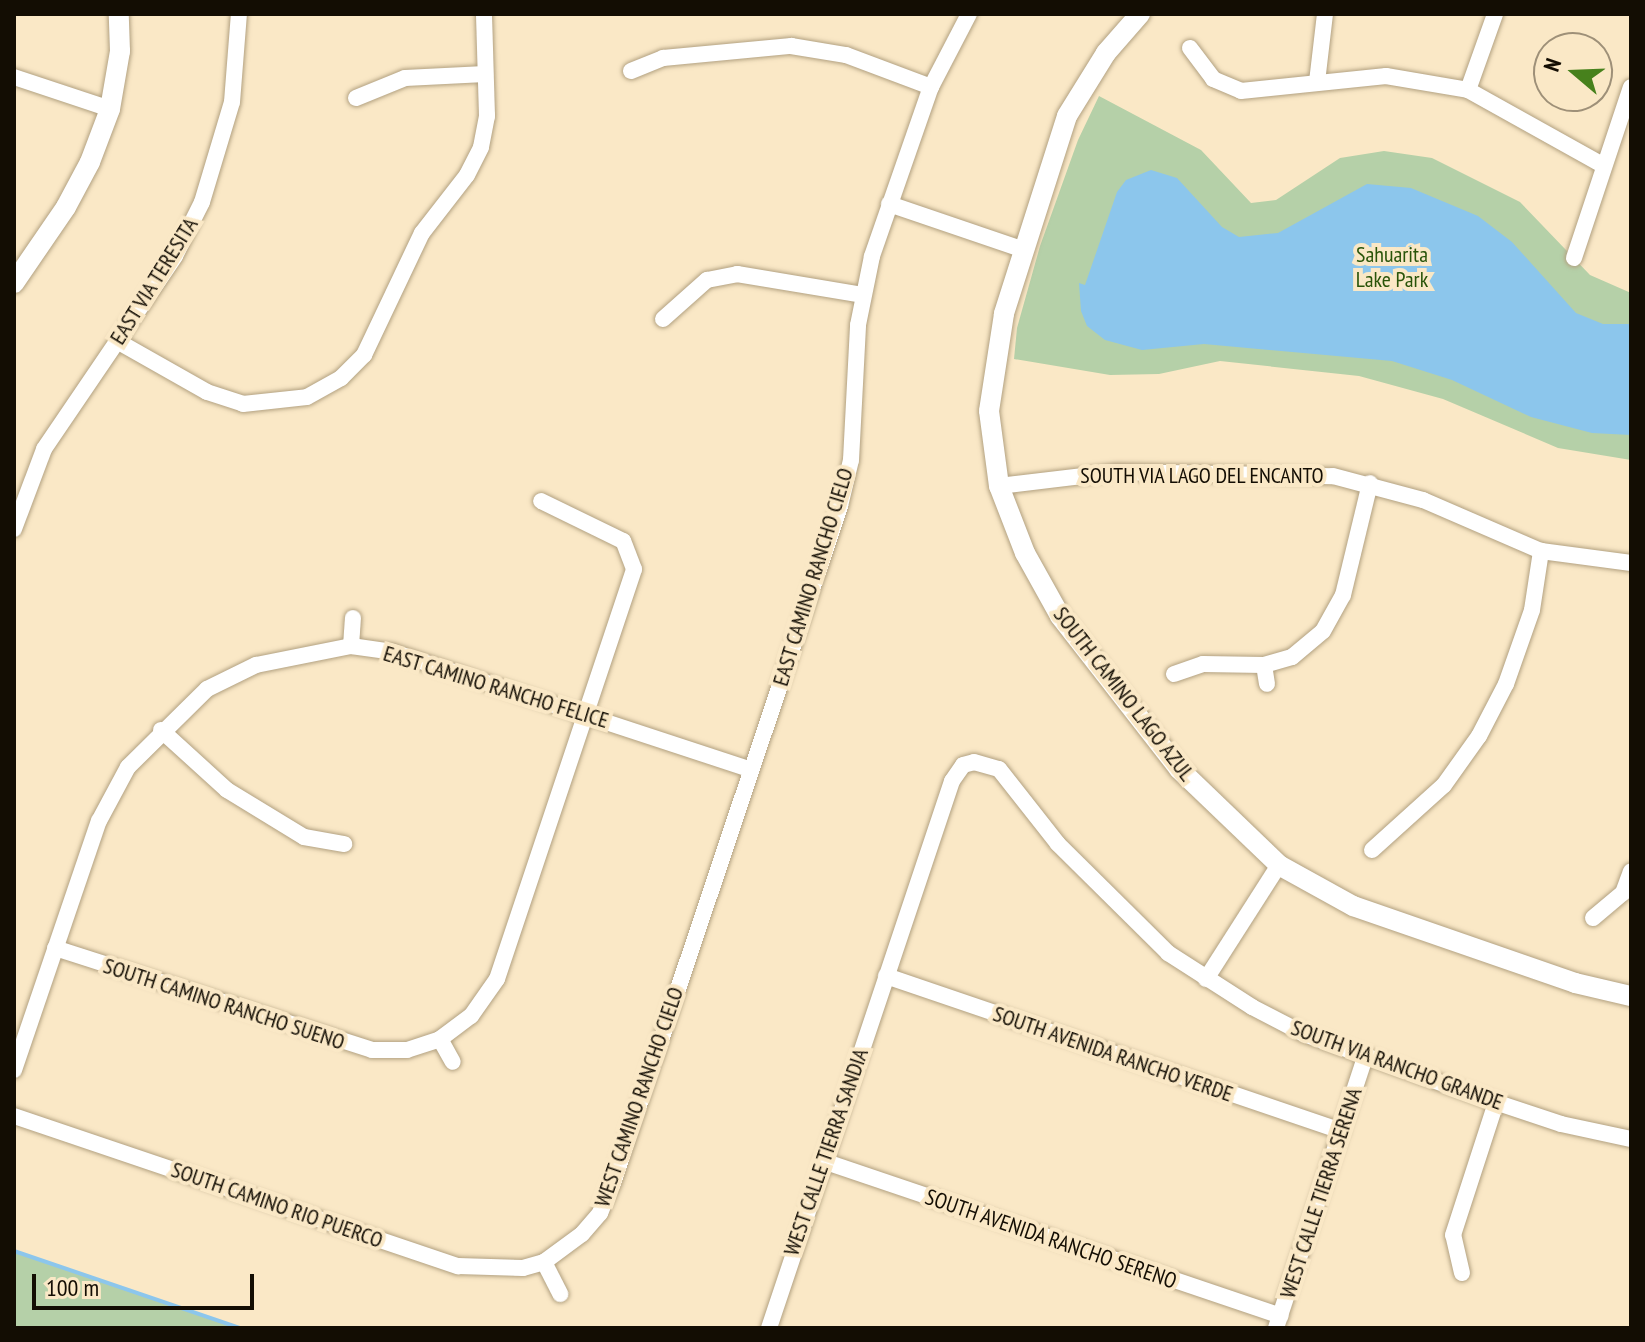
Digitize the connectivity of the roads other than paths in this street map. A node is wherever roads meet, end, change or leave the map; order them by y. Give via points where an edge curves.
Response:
1 (119, 14) edge
2 (239, 14) edge
3 (484, 14) edge
4 (969, 14) edge
5 (1140, 14) edge
6 (1325, 14) edge
7 (1495, 14) edge
8 (1190, 48) dead end
9 (631, 71) dead end
10 (485, 74) junction
11 (14, 77) edge
12 (1317, 82) junction
13 (931, 87) junction
14 (1631, 87) edge
15 (1468, 90) junction
16 (356, 98) dead end
17 (110, 109) junction
18 (1603, 165) junction
19 (889, 204) junction
20 (1024, 250) junction
21 (1574, 258) dead end
22 (14, 283) edge
23 (862, 295) junction
24 (663, 319) dead end
25 (117, 341) junction
26 (1370, 483) junction
27 (999, 486) junction
28 (541, 501) dead end
29 (14, 529) edge
30 (1541, 551) junction
31 (1631, 563) edge
32 (353, 618) dead end
33 (351, 646) junction
34 (1264, 665) junction
35 (1174, 674) dead end
36 (1267, 684) dead end
37 (586, 714) junction
38 (161, 730) junction
39 (974, 762) joint
40 (751, 770) junction
41 (344, 844) dead end
42 (1372, 850) dead end
43 (1279, 865) junction
44 (1631, 871) edge
45 (1593, 918) dead end
46 (55, 948) junction
47 (689, 955) joint
48 (886, 976) junction
49 (1206, 979) junction
50 (1631, 996) edge
51 (440, 1039) junction
52 (1365, 1057) junction
53 (453, 1062) dead end
54 (14, 1070) edge
55 (1496, 1103) junction
56 (14, 1116) edge
57 (1341, 1131) junction
58 (1631, 1139) edge
59 (823, 1161) junction
60 (544, 1262) junction
61 (1462, 1273) dead end
62 (560, 1294) dead end
63 (1278, 1322) edge
64 (769, 1328) edge

1 - 17 street via 120,51
2 - 25 street, EAST VIA TERESITA via 232,102 218,160 175,256
3 - 10 street
4 - 13 street, EAST CAMINO RANCHO CIELO
5 - 20 street, SOUTH CAMINO LAGO AZUL via 1106,53 1067,116
6 - 12 street via 1316,53
7 - 15 street
8 - 12 street via 1213,79 1241,91 1272,92
9 - 13 street via 663,58 791,46 846,55
10 - 16 street via 405,78
10 - 25 street via 481,147 408,258 364,355 341,378 307,397 243,404 195,386
11 - 17 street
12 - 15 street via 1386,76
13 - 19 street, EAST CAMINO RANCHO CIELO
14 - 18 street
15 - 18 street
17 - 22 street via 66,207
18 - 21 street
19 - 20 street
19 - 23 street, EAST CAMINO RANCHO CIELO
20 - 27 street, SOUTH CAMINO LAGO AZUL via 1004,314 989,411
23 - 24 street via 737,274 707,280 685,294
23 - 40 street, EAST CAMINO RANCHO CIELO via 851,460
25 - 29 street, EAST VIA TERESITA via 44,449
26 - 27 street, SOUTH VIA LAGO DEL ENCANTO via 1288,472 1117,472
26 - 30 street, SOUTH VIA LAGO DEL ENCANTO
26 - 34 street via 1343,595 1323,631 1292,657
27 - 43 street, SOUTH CAMINO LAGO AZUL via 1025,553 1060,616 1179,769
28 - 37 street via 623,541 631,554 630,586
30 - 31 street, SOUTH VIA LAGO DEL ENCANTO
30 - 42 street via 1532,610 1506,684 1479,736 1444,785
32 - 33 street
33 - 37 street, EAST CAMINO RANCHO FELICE via 438,664
33 - 38 street, EAST CAMINO RANCHO FELICE via 256,665 207,689
34 - 35 street via 1203,664
34 - 36 street
37 - 40 street, EAST CAMINO RANCHO FELICE
37 - 51 street via 497,979 471,1016
38 - 41 street via 227,790 304,837
38 - 46 street, EAST CAMINO RANCHO FELICE via 128,767 99,821
39 - 48 street, WEST CALLE TIERRA SANDIA via 963,765 952,781
39 - 49 street, SOUTH VIA RANCHO GRANDE via 999,769 1116,907
40 - 47 street, EAST CAMINO RANCHO CIELO
43 - 49 street
43 - 50 street, SOUTH CAMINO LAGO AZUL via 1353,906 1575,983
44 - 45 street via 1623,893
46 - 51 street, SOUTH CAMINO RANCHO SUENO via 344,1045 407,1050
46 - 54 street, EAST CAMINO RANCHO FELICE
47 - 60 street, WEST CAMINO RANCHO CIELO via 600,1213
48 - 57 street, SOUTH AVENIDA RANCHO VERDE
48 - 59 street, WEST CALLE TIERRA SANDIA
49 - 52 street, SOUTH VIA RANCHO GRANDE via 1304,1034
51 - 53 street
52 - 55 street, SOUTH VIA RANCHO GRANDE
52 - 57 street, WEST CALLE TIERRA SERENA
55 - 58 street, SOUTH VIA RANCHO GRANDE
55 - 61 street via 1453,1235
56 - 60 street, SOUTH CAMINO RIO PUERCO via 458,1266 505,1271
57 - 63 street, WEST CALLE TIERRA SERENA
59 - 63 street, SOUTH AVENIDA RANCHO SERENO
59 - 64 street, WEST CALLE TIERRA SANDIA
60 - 62 street

